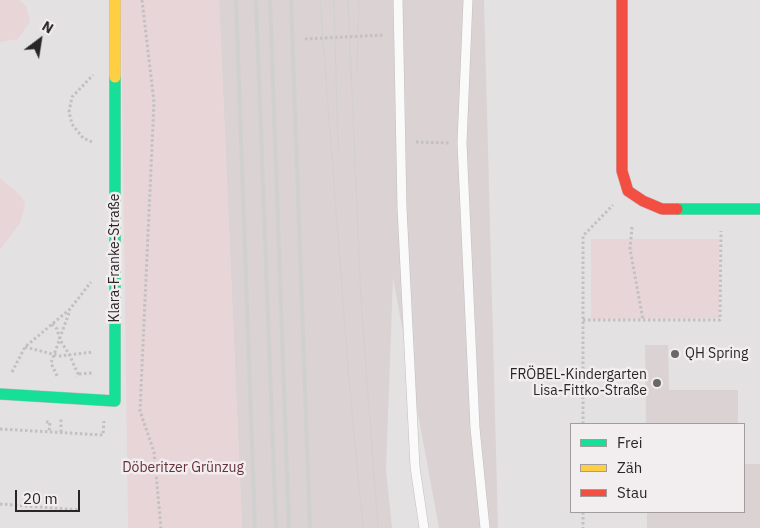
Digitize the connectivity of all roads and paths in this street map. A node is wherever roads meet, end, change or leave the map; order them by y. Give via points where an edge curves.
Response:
1 (115, 0) edge
2 (142, 0) edge
3 (398, 0) edge
4 (468, 0) edge
5 (622, 0) edge
6 (116, 58) junction
7 (115, 154) junction
8 (628, 191) junction
9 (760, 209) edge
10 (632, 227) dead end
11 (721, 227) dead end
12 (92, 281) dead end
13 (70, 309) junction
14 (582, 320) junction
15 (643, 320) junction
16 (52, 324) junction
17 (60, 340) junction
18 (24, 347) junction
19 (53, 354) junction
20 (69, 354) junction
21 (8, 380) dead end
22 (0, 394) edge
23 (63, 398) junction
24 (61, 419) dead end
25 (50, 422) dead end
26 (583, 423) edge
27 (104, 424) dead end
28 (0, 429) edge
29 (49, 432) junction
30 (61, 432) junction
31 (0, 504) edge
32 (79, 510) dead end
33 (583, 513) edge
34 (161, 528) edge
35 (424, 528) edge
36 (485, 528) edge
37 (583, 528) edge

1 - 6 street, Klara-Franke-Straße
2 - 34 path via 154,102 140,411 154,452
3 - 35 lane via 402,208 415,467
4 - 36 lane via 462,143 475,428
5 - 8 street via 622,170
6 - 7 street, Klara-Franke-Straße
6 - 7 path via 79,87 72,97 69,112 72,124 83,138
7 - 23 street, Klara-Franke-Straße via 115,401
8 - 9 street via 662,210
8 - 14 path via 583,236
10 - 15 path via 630,249
11 - 15 path via 720,320
12 - 13 path
13 - 16 path
13 - 17 path
14 - 15 path
14 - 26 path
16 - 17 path
16 - 18 path
17 - 19 path
17 - 20 path
18 - 19 path
18 - 21 path
19 - 20 path
19 - 23 path via 51,363
20 - 23 path via 78,374
22 - 23 street, Klara-Franke-Straße
24 - 30 path
25 - 29 path
27 - 30 path via 103,435
28 - 29 path
29 - 30 path
31 - 32 path
33 - 37 path

